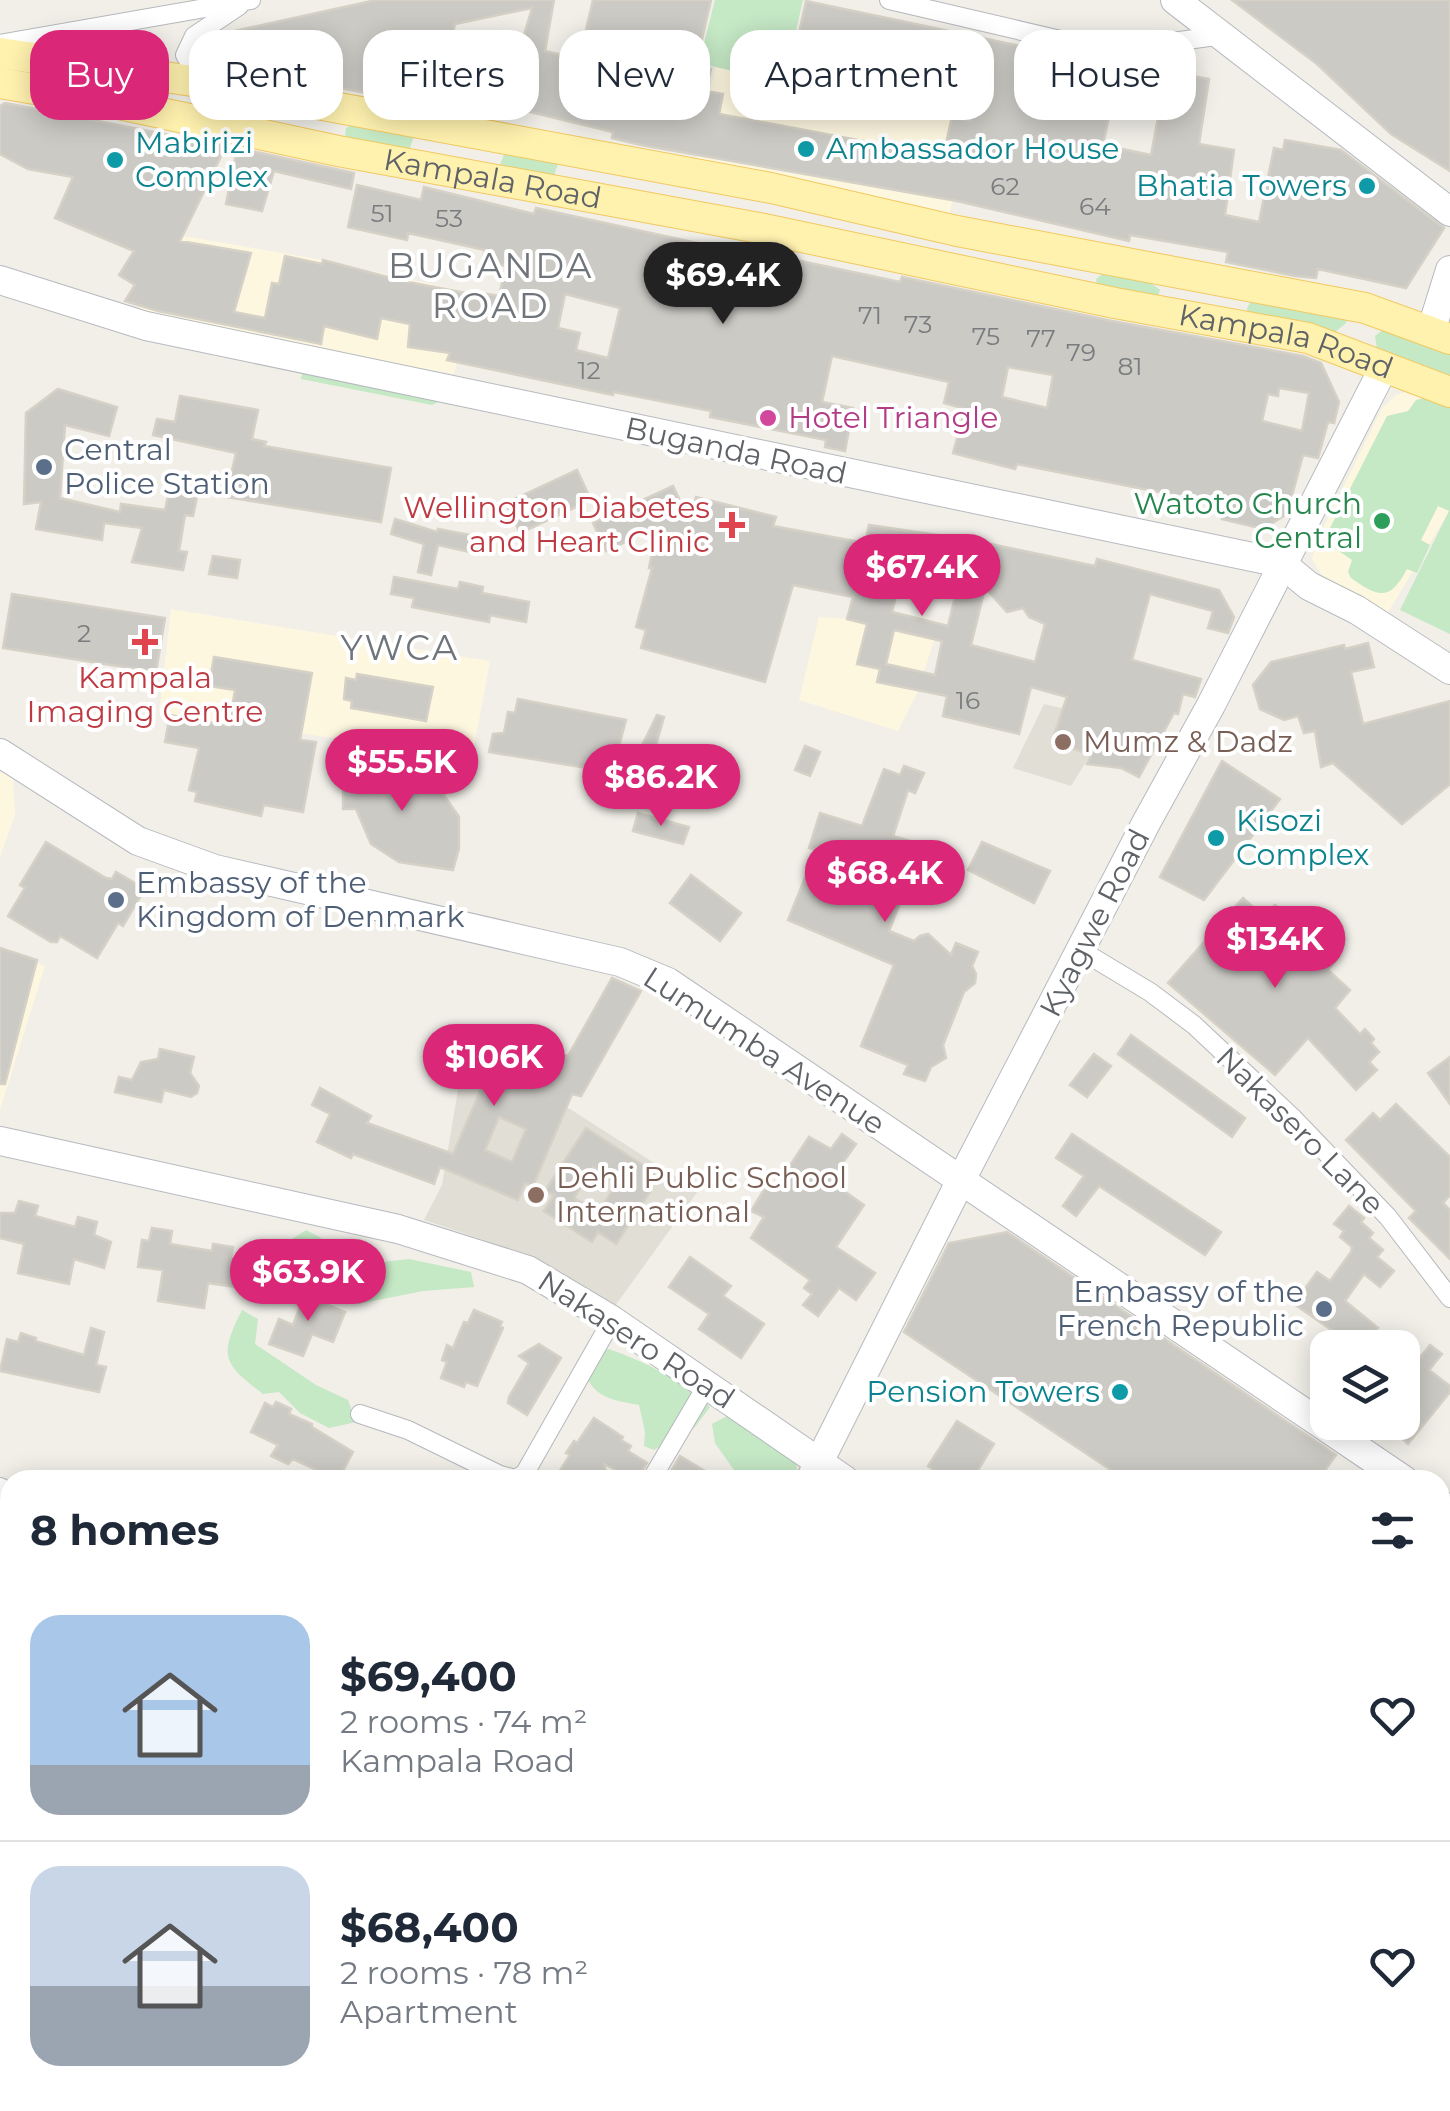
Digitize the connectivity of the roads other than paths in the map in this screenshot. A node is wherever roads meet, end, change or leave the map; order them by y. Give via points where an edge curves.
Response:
1 (249, 0) edge
2 (889, 0) edge
3 (1174, 0) edge
4 (202, 30) edge
5 (1224, 36) junction
6 (0, 44) edge
7 (0, 53) edge
8 (189, 81) edge
9 (0, 84) edge
10 (343, 109) edge
11 (224, 120) edge
12 (229, 127) junction
13 (763, 187) junction
14 (1450, 212) edge
15 (754, 228) junction
16 (1450, 270) edge
17 (0, 280) edge
18 (1380, 313) junction
19 (1440, 335) edge
20 (1372, 362) junction
21 (1450, 392) edge
22 (1281, 562) junction
23 (1450, 670) edge
24 (0, 753) edge
25 (1082, 950) junction
26 (0, 1141) edge
27 (961, 1180) junction
28 (1450, 1298) edge
29 (612, 1320) junction
30 (708, 1386) junction
31 (360, 1414) dead end
32 (490, 1470) edge
33 (527, 1470) edge
34 (657, 1470) edge
35 (814, 1470) edge
36 (816, 1470) edge
37 (1389, 1470) edge

1 - 4 street
1 - 6 street
2 - 5 street via 1098,49
3 - 5 main road
5 - 14 main road
7 - 8 main road, Kampala Road
9 - 12 main road, Kampala Road
10 - 13 main road, Kampala Road
11 - 12 street
12 - 15 main road, Kampala Road
13 - 15 main road via 739,202 740,217
13 - 18 main road, Kampala Road
15 - 20 main road, Kampala Road via 1308,338
16 - 19 main road
17 - 22 main road, Buganda Road via 146,326
18 - 19 main road, Kampala Road
18 - 20 main road via 1357,327 1354,344
20 - 21 main road, Kampala Road
20 - 22 main road, Kyagwe Road
22 - 23 main road, Buganda Road via 1309,586
22 - 25 main road, Kyagwe Road
24 - 27 main road, Lumumba Avenue via 138,841 215,869 620,962 668,982
25 - 27 main road, Kyagwe Road
25 - 28 street, Nakasero Lane via 1194,1025 1292,1116 1388,1217
26 - 29 main road, Nakasero Road via 296,1204 488,1255 528,1270
27 - 36 main road, Kyagwe Road
27 - 37 main road, Lumumba Avenue
29 - 30 main road, Nakasero Road
29 - 33 street
30 - 34 street
30 - 35 main road, Nakasero Road
31 - 32 street

